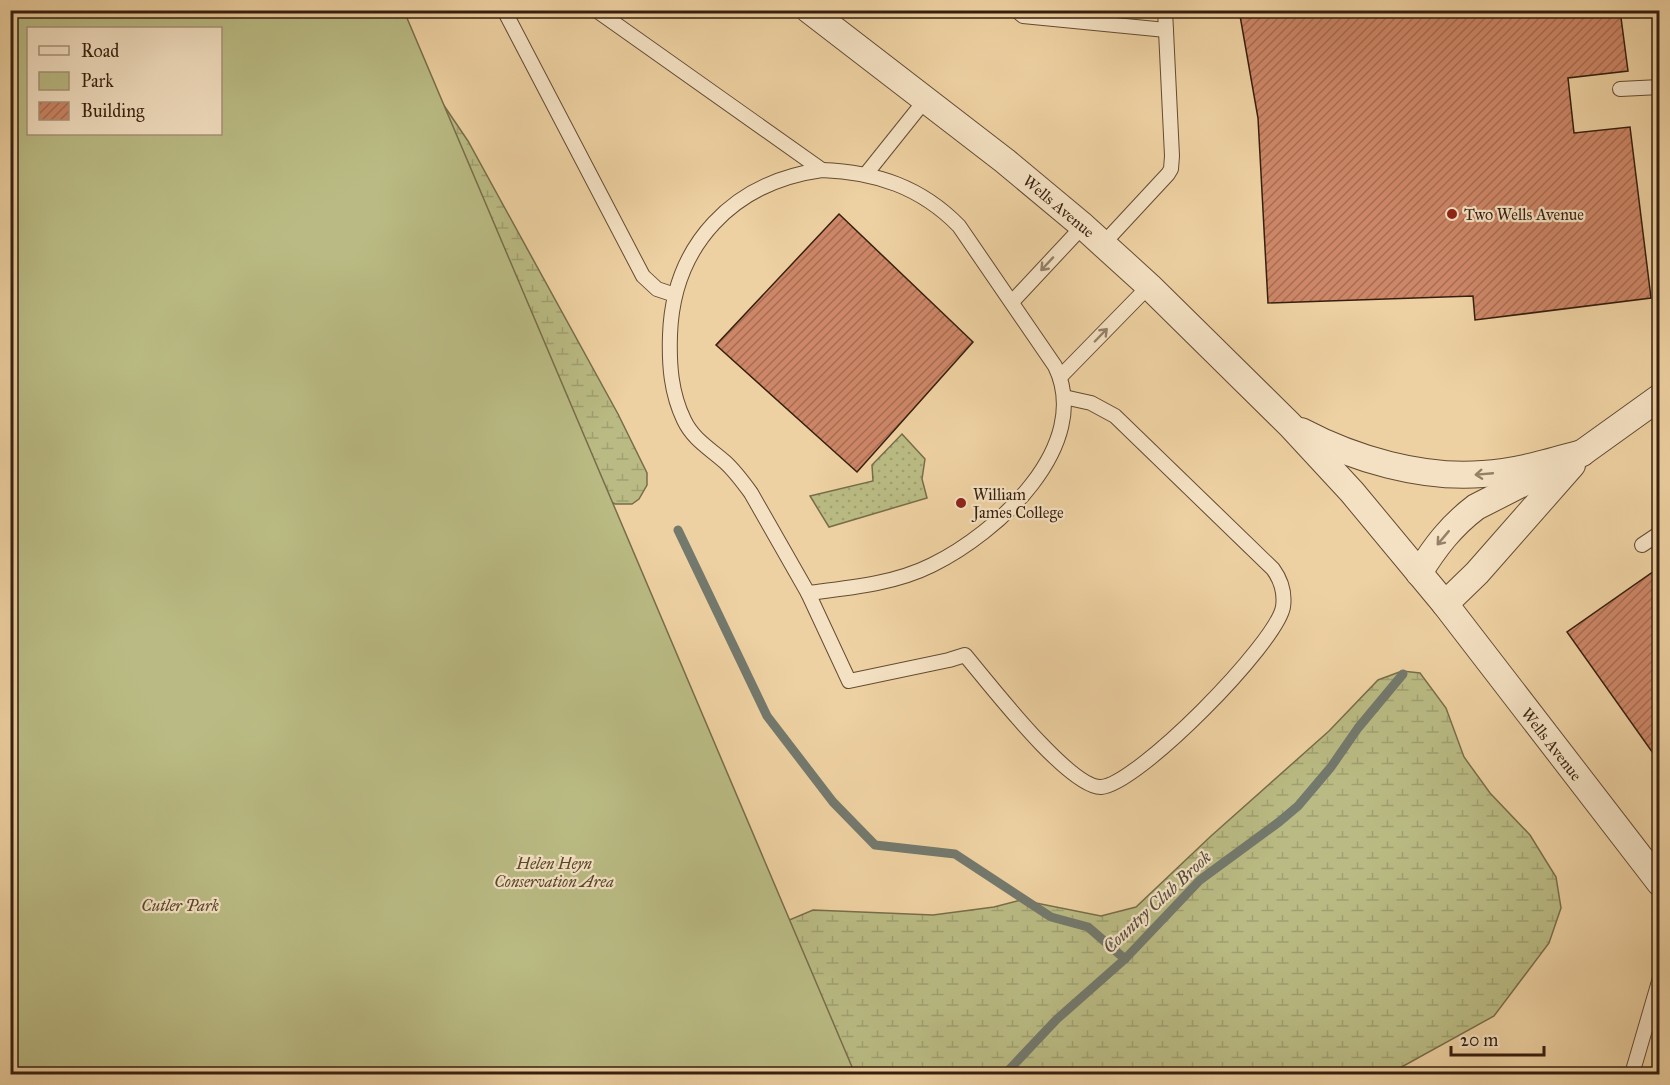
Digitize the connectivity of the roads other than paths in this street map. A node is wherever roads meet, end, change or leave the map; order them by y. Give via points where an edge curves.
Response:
1 (504, 10) edge
2 (596, 10) edge
3 (809, 10) edge
4 (1016, 10) edge
5 (1165, 10) edge
6 (1166, 30) junction
7 (1659, 87) edge
8 (1620, 89) dead end
9 (926, 99) junction
10 (822, 170) junction
11 (866, 174) junction
12 (1083, 226) junction
13 (1103, 244) junction
14 (1149, 286) junction
15 (675, 295) junction
16 (1012, 302) junction
17 (1060, 377) junction
18 (1064, 397) junction
19 (1659, 397) edge
20 (1290, 425) junction
21 (1582, 453) junction
22 (1659, 533) edge
23 (1642, 545) dead end
24 (1419, 573) junction
25 (807, 593) junction
26 (1445, 604) junction
27 (1659, 883) edge
28 (1659, 978) edge
29 (1632, 1074) edge

1 - 15 lane via 643,276 657,290
2 - 10 lane
3 - 9 street, Wells Avenue
4 - 6 lane via 1023,16
5 - 6 lane
6 - 13 lane via 1171,169
7 - 8 lane
9 - 11 lane
9 - 12 street, Wells Avenue
10 - 11 lane
10 - 15 lane via 776,182 748,195 714,222 689,257
11 - 16 lane via 902,186 940,208 959,226
12 - 13 street, Wells Avenue
12 -> 16 lane
13 - 14 street, Wells Avenue
17 -> 14 lane
14 - 20 street, Wells Avenue
15 - 25 lane via 670,321 670,366 675,396 685,421 695,437 746,486
16 - 17 lane
17 - 18 lane
18 - 25 lane via 1055,445 1035,480 1008,513 972,542 931,566 886,581
18 - 25 lane via 1091,403 1115,416 1273,569 1282,586 1283,608 1250,658 1184,728 1141,765 1109,785 1083,781 1051,754 965,655 849,681
19 - 21 street, Wells Avenue
21 -> 20 street, Wells Avenue via 1532,467 1463,475 1379,462
20 - 24 street, Wells Avenue
21 -> 24 street, Wells Avenue via 1461,518
21 - 26 street, Wells Avenue
22 - 23 lane
24 - 26 street, Wells Avenue
26 - 27 street, Wells Avenue
28 - 29 lane

